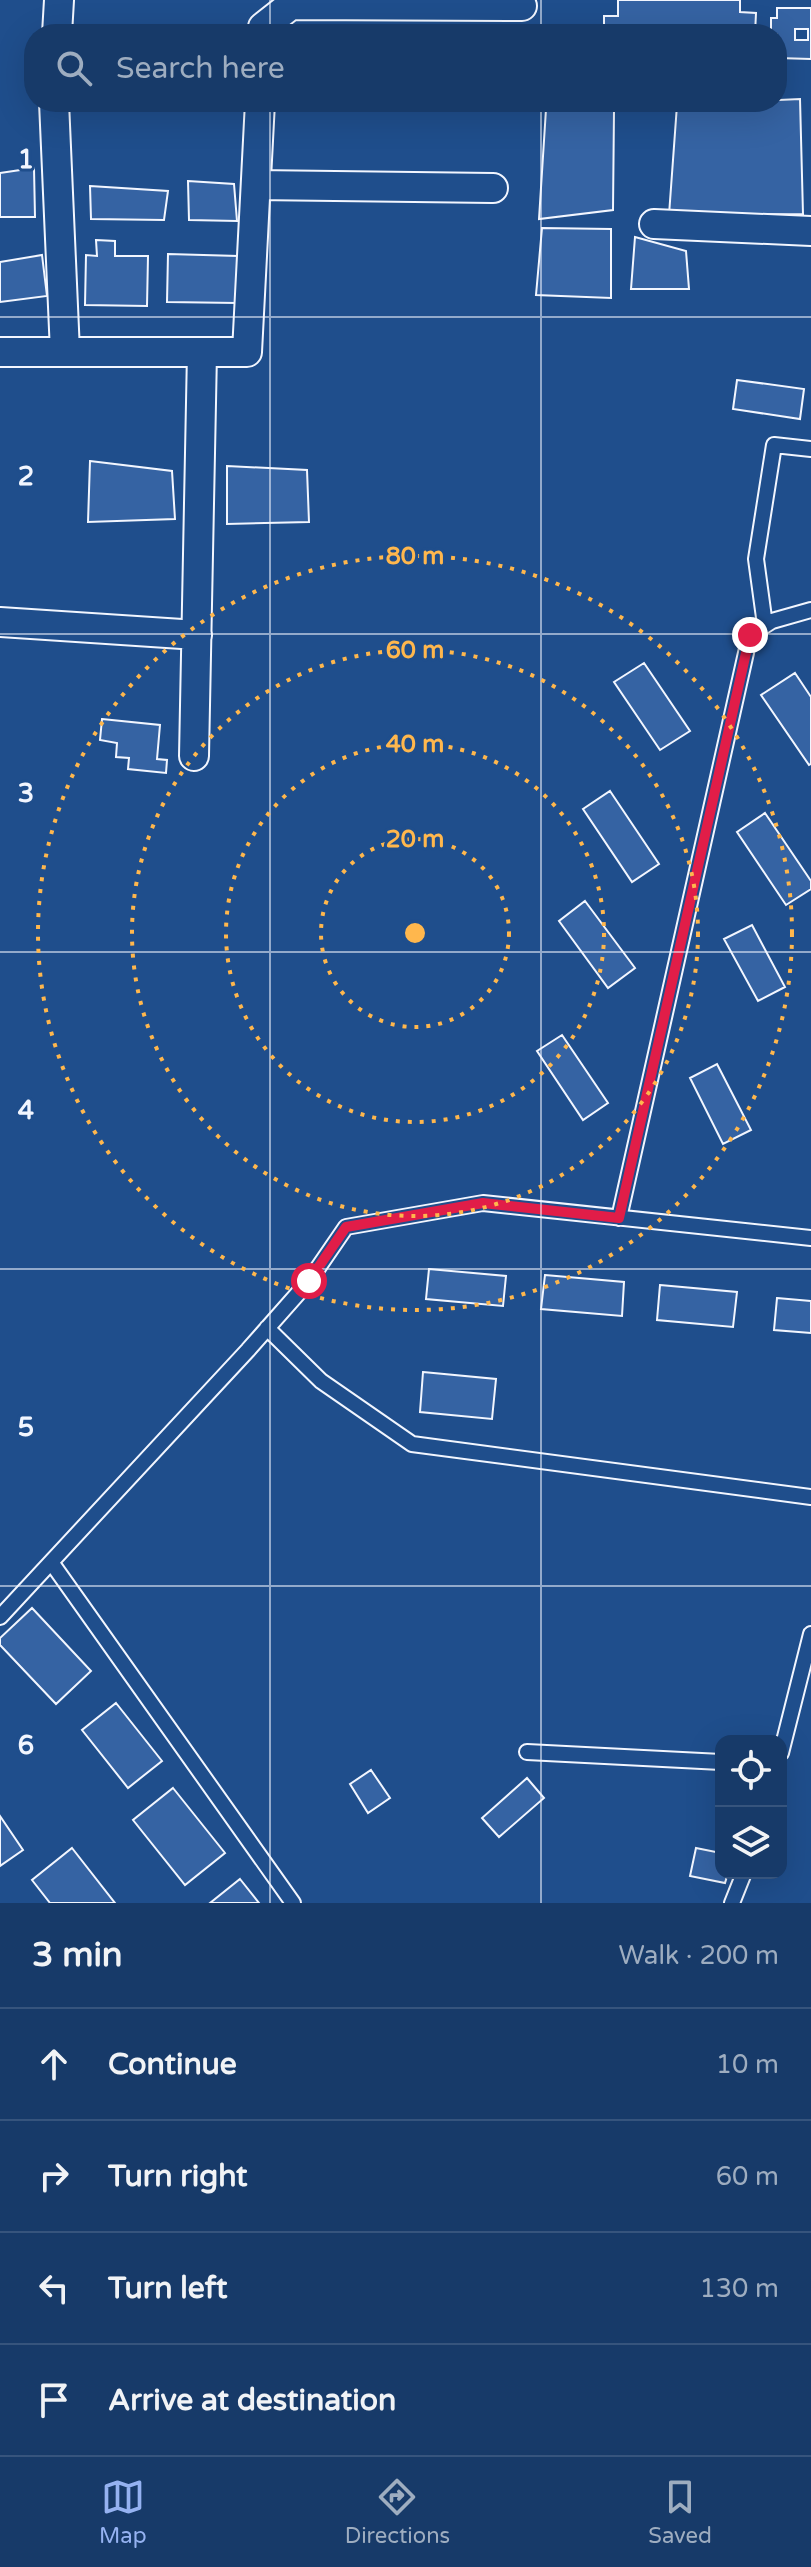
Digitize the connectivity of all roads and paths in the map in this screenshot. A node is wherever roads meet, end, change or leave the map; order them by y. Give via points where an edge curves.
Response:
1 (59, 0) edge
2 (522, 6) dead end
3 (263, 20) edge
4 (58, 24) edge
5 (54, 112) edge
6 (260, 112) edge
7 (256, 185) junction
8 (493, 188) dead end
9 (654, 224) dead end
10 (811, 231) edge
11 (0, 352) edge
12 (65, 352) junction
13 (202, 352) junction
14 (811, 449) edge
15 (811, 610) edge
16 (0, 622) edge
17 (765, 625) junction
18 (197, 635) junction
19 (194, 756) dead end
20 (619, 1218) junction
21 (811, 1238) edge
22 (267, 1328) junction
23 (811, 1497) edge
24 (51, 1562) junction
25 (0, 1617) edge
26 (811, 1634) edge
27 (786, 1735) edge
28 (527, 1752) dead end
29 (715, 1762) edge
30 (742, 1879) edge
31 (293, 1903) edge
32 (732, 1903) edge

1 - 4 street
2 - 3 street via 291,5
5 - 12 street
6 - 7 street
7 - 8 street
7 - 13 street via 247,352
9 - 10 street
11 - 12 street
12 - 13 street
13 - 18 street
14 - 17 lane via 774,445 756,559
15 - 17 lane
16 - 18 street
17 - 20 lane via 750,635
18 - 19 street
20 - 21 lane
20 - 22 lane via 483,1203 346,1227 309,1281
22 - 23 lane via 321,1381 412,1444
22 - 24 lane
24 - 25 lane
24 - 31 lane
26 - 27 lane
28 - 29 lane
30 - 32 lane

